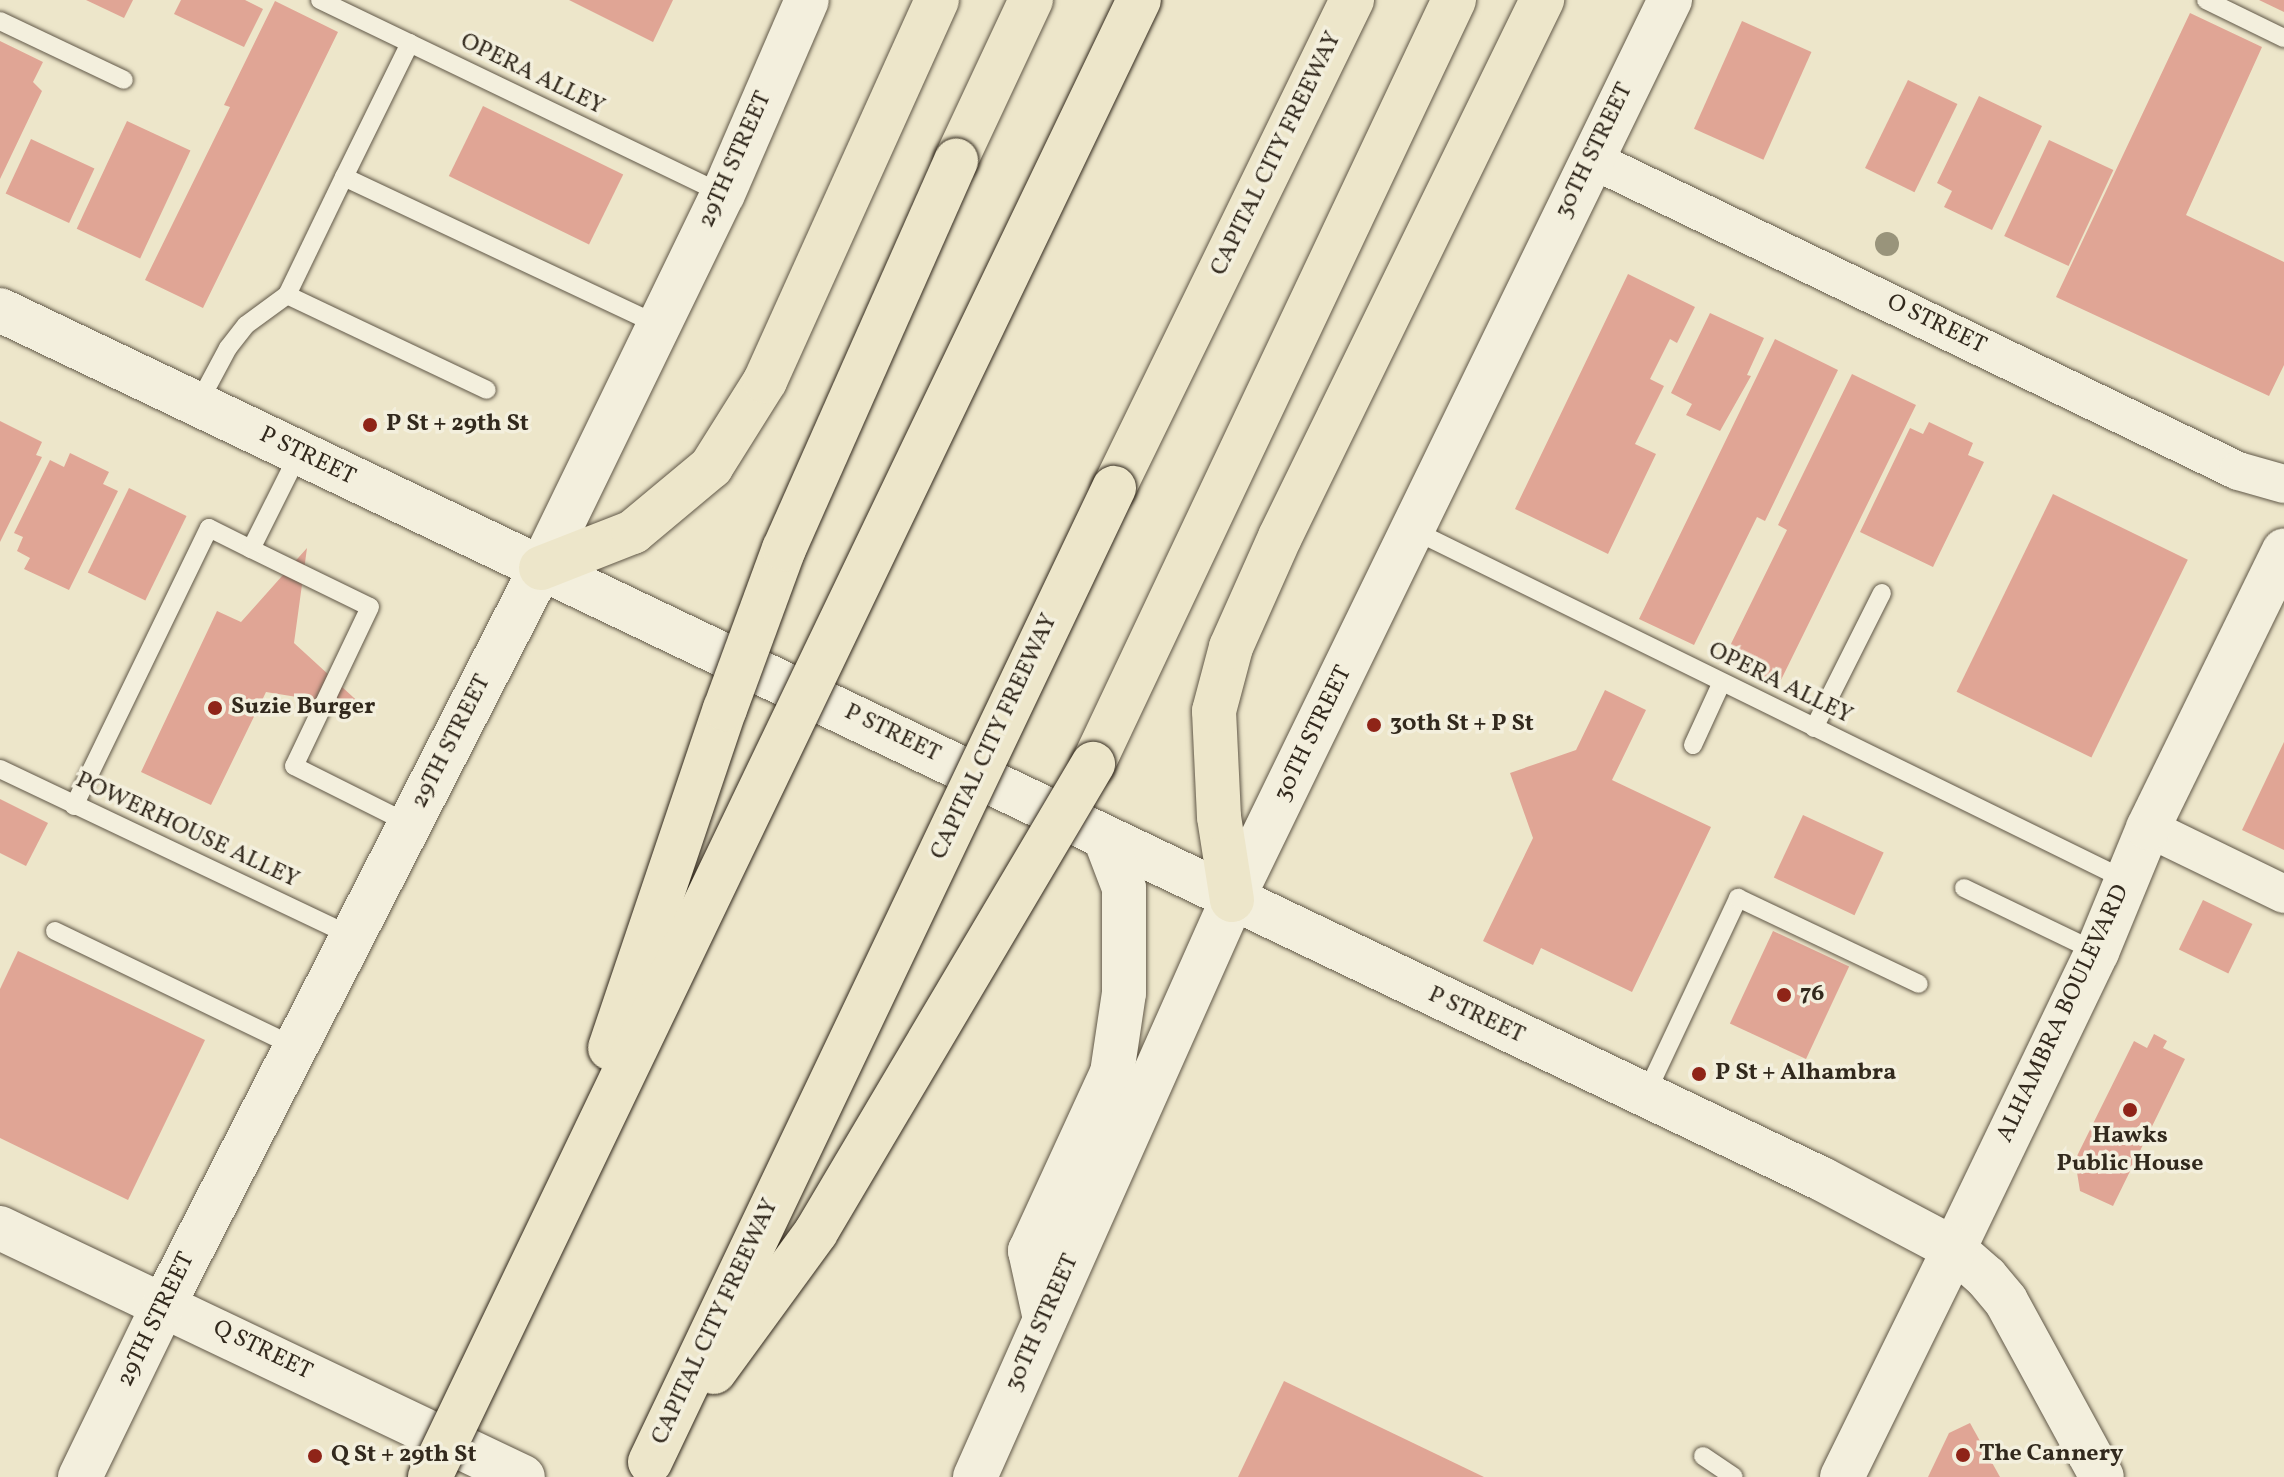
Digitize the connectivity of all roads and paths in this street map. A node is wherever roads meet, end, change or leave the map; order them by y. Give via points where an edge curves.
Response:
1 (320, 0) edge
2 (807, 0) edge
3 (937, 0) edge
4 (1031, 0) edge
5 (1139, 0) edge
6 (1352, 0) edge
7 (1454, 0) edge
8 (1542, 0) edge
9 (1670, 0) edge
10 (2206, 0) edge
11 (0, 21) edge
12 (2284, 38) edge
13 (410, 43) junction
14 (124, 80) dead end
15 (1591, 159) junction
16 (344, 177) junction
17 (723, 194) junction
18 (287, 295) junction
19 (0, 310) edge
20 (658, 325) junction
21 (487, 390) dead end
22 (198, 404) junction
23 (299, 453) junction
24 (2284, 484) edge
25 (1413, 530) junction
26 (251, 549) junction
27 (2284, 551) edge
28 (541, 568) junction
29 (1882, 593) dead end
30 (1722, 682) junction
31 (1814, 728) junction
32 (1693, 745) dead end
33 (0, 769) edge
34 (74, 806) junction
35 (410, 824) junction
36 (2148, 828) junction
37 (1105, 838) junction
38 (2126, 880) junction
39 (1964, 888) dead end
40 (2284, 894) edge
41 (1232, 900) junction
42 (55, 931) dead end
43 (353, 936) junction
44 (2097, 952) junction
45 (1919, 984) dead end
46 (296, 1047) junction
47 (1645, 1096) junction
48 (0, 1228) edge
49 (549, 1230) junction
50 (1954, 1249) junction
51 (164, 1304) junction
52 (1045, 1319) junction
53 (1703, 1456) dead end
54 (646, 1469) edge
55 (80, 1477) edge
56 (430, 1477) edge
57 (523, 1477) edge
58 (975, 1477) edge
59 (1734, 1477) edge
60 (1842, 1477) edge
61 (2102, 1477) edge

1 - 13 lane, OPERA ALLEY
2 - 17 main road, 29TH STREET
3 - 28 highway via 765,381 711,467 633,532
4 - 49 highway, bridge via 784,549
5 - 49 highway, bridge
6 - 54 highway, CAPITAL CITY FREEWAY, bridge
7 - 54 highway, bridge via 1093,764 816,1232
8 - 41 highway via 1231,647 1214,711 1219,817
9 - 15 main road, 30TH STREET
10 - 12 lane
11 - 14 lane
13 - 16 lane
13 - 17 lane, OPERA ALLEY
15 - 24 street, O STREET via 2238,471
15 - 25 main road, 30TH STREET
16 - 18 lane
16 - 20 lane
17 - 20 main road, 29TH STREET
18 - 21 lane
18 - 22 lane via 246,325
19 - 22 main road, P STREET
20 - 28 main road, 29TH STREET
22 - 23 main road, P STREET
23 - 26 lane
23 - 28 main road, P STREET
25 - 30 lane, OPERA ALLEY
25 - 41 main road, 30TH STREET
26 - 34 lane via 209,528
26 - 35 lane via 370,607 294,766
27 - 36 main road, ALHAMBRA BOULEVARD
28 - 35 main road, 29TH STREET
28 - 37 main road, P STREET
29 - 31 lane
30 - 31 lane, OPERA ALLEY
30 - 32 lane
31 - 38 lane, OPERA ALLEY
33 - 34 lane, POWERHOUSE ALLEY
34 - 43 lane, POWERHOUSE ALLEY
35 - 43 main road, 29TH STREET
36 - 38 main road, ALHAMBRA BOULEVARD
36 - 40 street
37 - 41 main road, P STREET
37 - 52 main road via 1124,888 1124,993 1112,1073 1030,1251
38 - 44 main road, ALHAMBRA BOULEVARD
39 - 44 lane
41 - 47 main road, P STREET
41 - 52 main road, 30TH STREET
42 - 46 lane
43 - 46 main road, 29TH STREET
44 - 50 main road, ALHAMBRA BOULEVARD
45 - 47 lane via 1738,898
46 - 51 main road, 29TH STREET
47 - 50 main road, P STREET via 1822,1179
48 - 51 main road, Q STREET
49 - 56 highway, bridge
50 - 60 main road, ALHAMBRA BOULEVARD
50 - 61 main road, P STREET via 2006,1301
51 - 55 main road, 29TH STREET
51 - 57 main road, Q STREET
52 - 58 main road, 30TH STREET
53 - 59 lane

